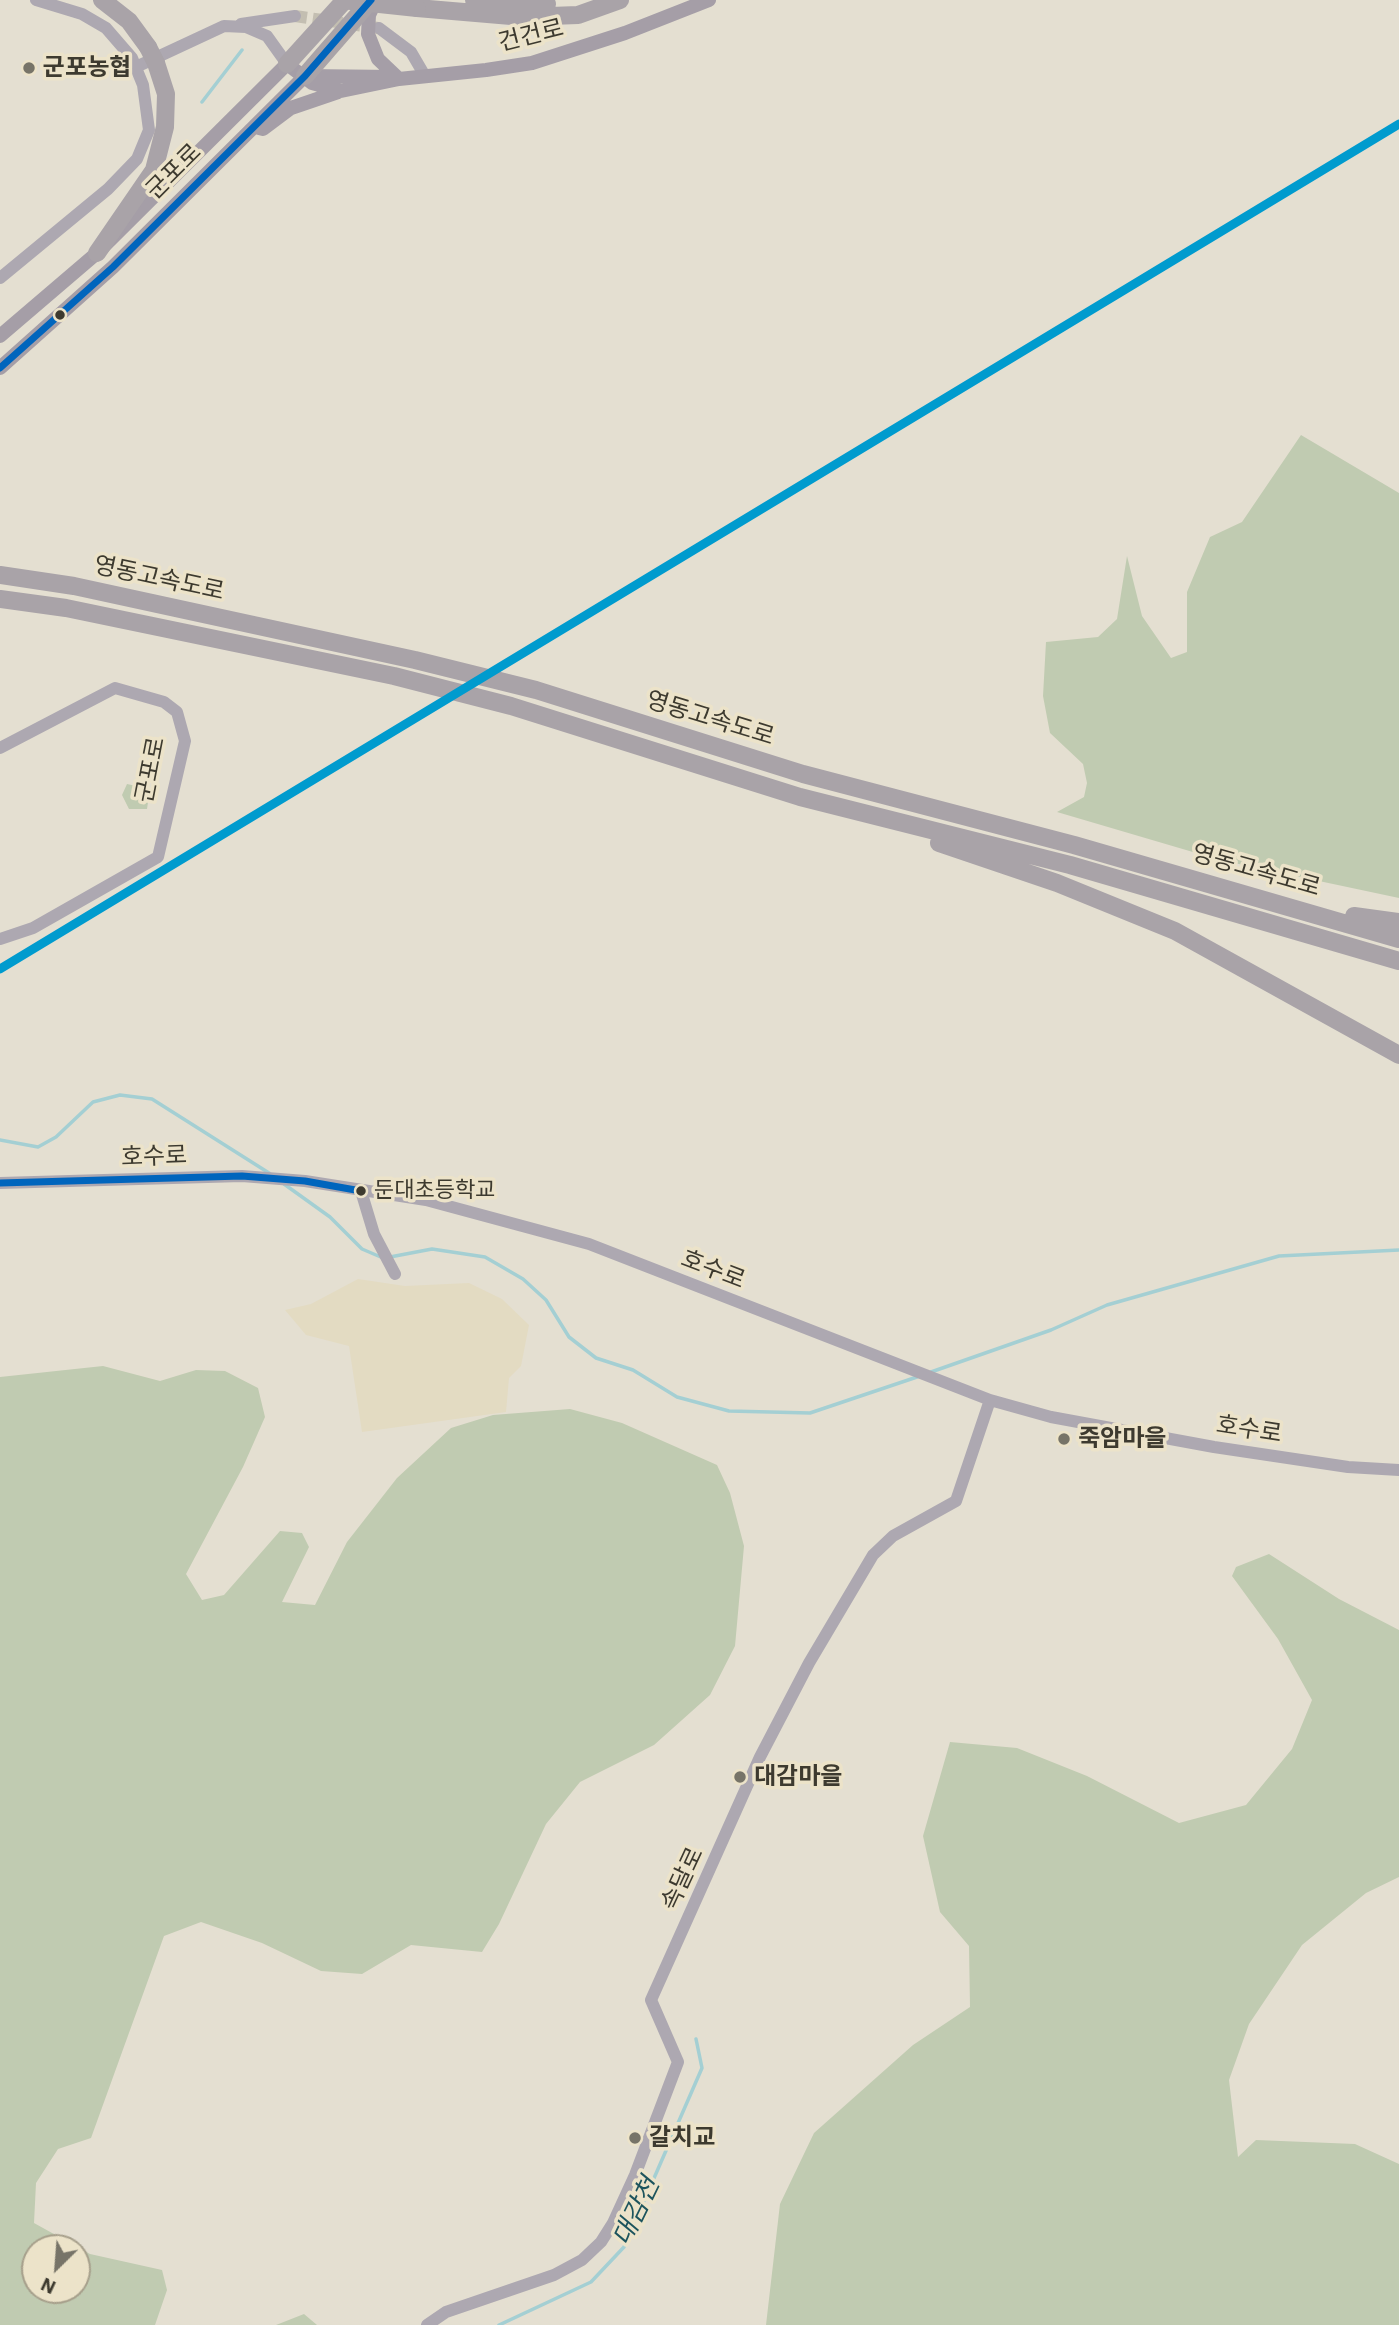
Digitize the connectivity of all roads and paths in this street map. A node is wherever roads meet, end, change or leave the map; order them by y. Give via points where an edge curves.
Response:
1 (36, 0) edge
2 (102, 0) edge
3 (344, 0) edge
4 (371, 0) edge
5 (376, 0) edge
6 (474, 0) edge
7 (589, 0) edge
8 (620, 0) edge
9 (709, 0) edge
10 (295, 16) tunnel mouth
11 (224, 26) junction
12 (379, 28) tunnel mouth
13 (287, 64) junction
14 (136, 67) junction
15 (305, 76) junction
16 (425, 76) junction
17 (399, 79) junction
18 (341, 91) junction
19 (254, 127) junction
20 (97, 253) junction
21 (0, 278) edge
22 (18, 320) junction
23 (0, 327) edge
24 (0, 336) edge
25 (0, 368) edge
26 (0, 575) edge
27 (0, 599) edge
28 (0, 748) edge
29 (800, 797) junction
30 (1296, 908) junction
31 (1399, 922) edge
32 (0, 939) edge
33 (1399, 939) edge
34 (1399, 961) edge
35 (1399, 1055) edge
36 (0, 1183) edge
37 (361, 1191) junction
38 (395, 1274) dead end
39 (990, 1400) junction
40 (1399, 1471) edge
41 (427, 2325) edge

1 - 14 street via 82,14 106,28
2 - 20 highway via 129,21 152,55 166,94 165,127 154,170
3 - 8 highway, bridge via 523,17 578,15
3 - 13 highway, 군포로
4 - 15 highway, 군포로
5 - 17 main road via 368,34 378,58
6 - 7 highway via 577,4
9 - 16 main road, 건건로 via 532,63
10 - 11 street
11 - 13 street via 246,27 267,36
11 - 14 street
12 - 16 street via 411,52
13 - 15 main road
13 - 20 main road, 군포로
14 - 21 street via 149,130 137,159 108,190
15 - 17 main road, 건건로
15 - 18 main road via 324,89
15 - 19 main road, 군포로
16 - 17 main road, 건건로
17 - 18 main road, 건건로
18 - 19 main road, 건건로 via 292,108 263,129
19 - 25 main road, 군포로 via 113,267
20 - 22 main road, 군포로
22 - 23 street
22 - 24 main road, 군포로
26 - 30 highway, 영동고속도로 via 74,586 536,690 803,774
27 - 29 highway, 영동고속도로 via 66,608 394,676 511,705
28 - 32 street, 군포로 via 115,688 164,702 177,712 185,741 158,857 33,928
29 - 34 highway, 영동고속도로 via 1069,865
29 - 35 highway via 1038,876 1149,919 1234,961
30 - 31 highway
30 - 33 highway, 영동고속도로
36 - 37 street, 호수로 via 242,1176
37 - 38 street via 374,1234
37 - 39 street, 호수로 via 426,1200 589,1244
39 - 40 street, 호수로 via 1052,1417 1214,1447
39 - 41 street, 속달로 via 956,1501 893,1536 873,1555 774,1726 652,2000 678,2062 613,2223 582,2260 554,2275 446,2312

